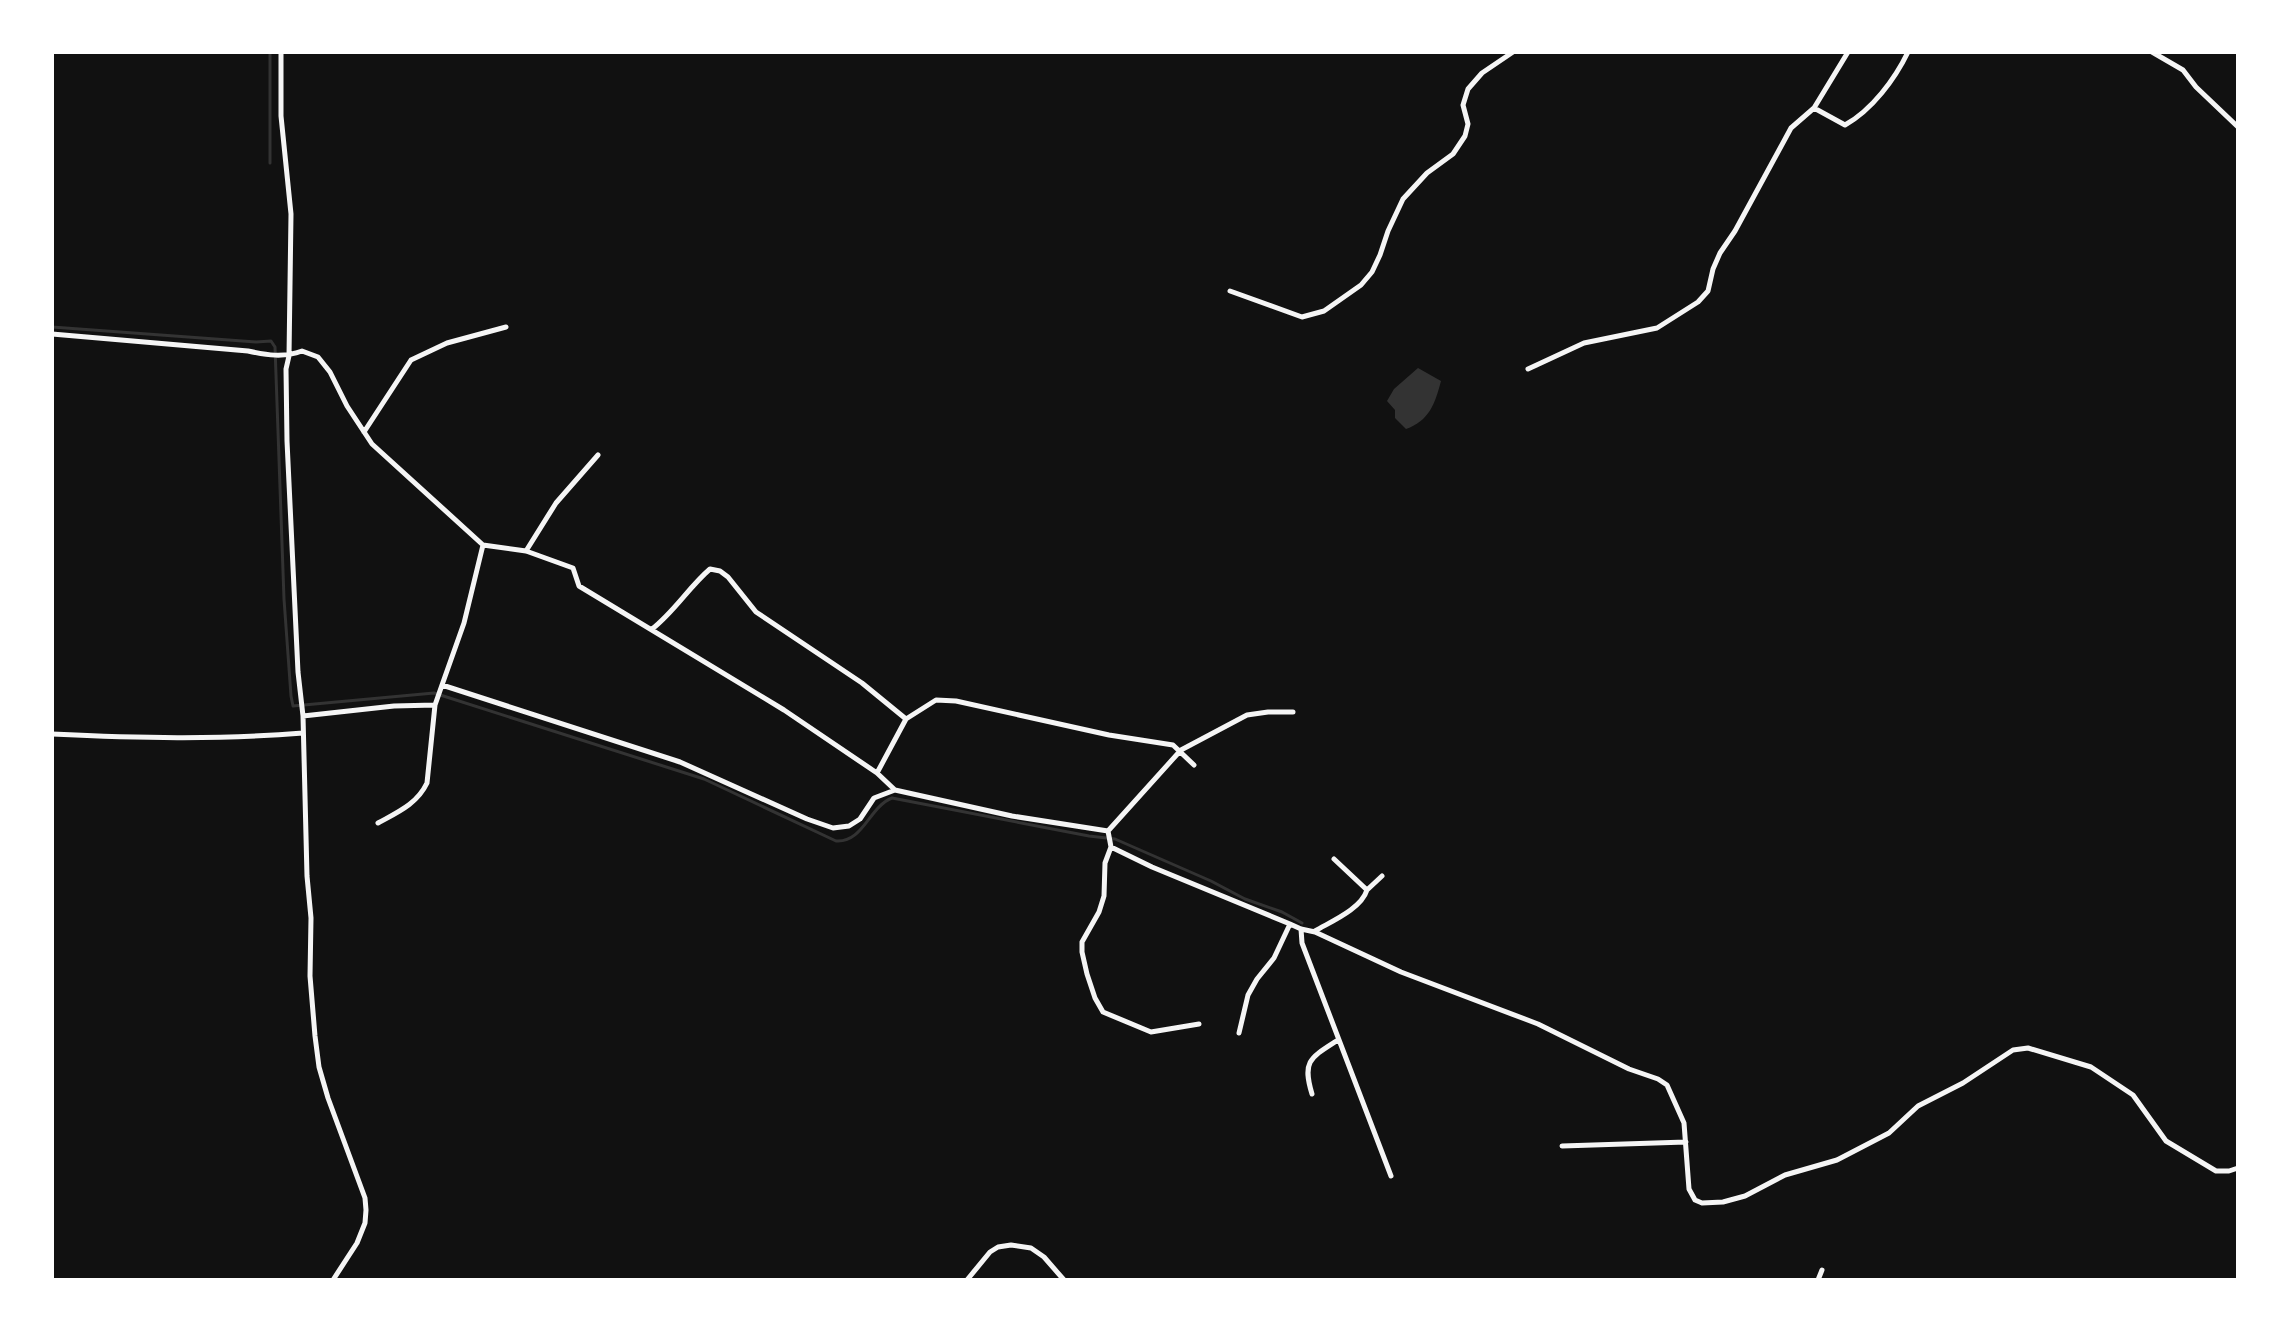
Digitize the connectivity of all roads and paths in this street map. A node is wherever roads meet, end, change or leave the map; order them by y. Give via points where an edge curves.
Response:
1 (281, 52) edge
2 (1513, 52) edge
3 (1848, 52) edge
4 (1908, 52) edge
5 (2152, 52) edge
6 (1814, 108) junction
7 (2238, 127) edge
8 (1230, 291) dead end
9 (506, 327) dead end
10 (52, 334) edge
11 (289, 356) junction
12 (1528, 369) dead end
13 (364, 432) junction
14 (598, 455) dead end
15 (483, 545) junction
16 (526, 551) junction
17 (652, 629) junction
18 (442, 688) junction
19 (436, 702) junction
20 (1293, 712) dead end
21 (303, 714) junction
22 (906, 719) junction
23 (303, 733) junction
24 (52, 734) edge
25 (1181, 750) junction
26 (1194, 765) dead end
27 (877, 773) junction
28 (895, 790) junction
29 (378, 823) dead end
30 (1108, 832) junction
31 (1111, 845) junction
32 (1334, 859) dead end
33 (1382, 876) dead end
34 (1367, 890) junction
35 (1290, 924) junction
36 (1301, 929) junction
37 (1315, 932) junction
38 (1199, 1024) dead end
39 (1239, 1033) dead end
40 (1338, 1040) junction
41 (1312, 1094) dead end
42 (1686, 1142) junction
43 (1562, 1146) dead end
44 (2238, 1168) edge
45 (1391, 1176) dead end
46 (1822, 1270) dead end
47 (333, 1280) edge
48 (967, 1280) edge
49 (1064, 1280) edge
50 (1818, 1280) edge

1 - 11 street via 291,214
2 - 8 street via 1468,89 1465,136 1453,154 1403,199 1372,272 1361,285 1324,311 1302,317
3 - 6 street
4 - 6 street via 1872,103 1845,125
5 - 7 street via 2183,70
6 - 12 street via 1791,128 1698,302 1657,328 1584,343
9 - 13 street via 447,343 411,360
10 - 11 street
11 - 13 street via 302,351 318,357
11 - 21 street via 287,441
13 - 15 street
14 - 16 street via 556,503
15 - 16 street
15 - 18 street
16 - 17 street via 573,568 579,586
17 - 22 street via 701,576 710,569 720,571 756,612
17 - 27 street
18 - 19 street
18 - 28 street via 680,762 833,828 849,826 874,798
19 - 21 street
19 - 29 street via 427,783 412,804
20 - 25 street via 1247,715
21 - 23 street
22 - 25 street via 936,700 956,701
22 - 27 street
23 - 24 street via 176,739
23 - 47 street via 317,1051 366,1210 357,1243
25 - 26 street
25 - 30 street
27 - 28 street
28 - 30 street
30 - 31 street
31 - 35 street
31 - 38 street via 1104,896 1082,942 1095,998 1103,1012 1151,1032
32 - 34 street
33 - 34 street
34 - 37 street via 1360,902
35 - 36 street
35 - 39 street via 1248,995
36 - 37 street
36 - 40 street
37 - 42 street via 1658,1079 1675,1100
40 - 41 street via 1309,1063
40 - 45 street
42 - 43 street
42 - 44 street via 1689,1189 1695,1200 1723,1202 1745,1196 1889,1133 1918,1106 2013,1050 2028,1048 2091,1067 2133,1095 2166,1141 2216,1171
46 - 50 street
48 - 49 street via 990,1252 1011,1245 1031,1248

